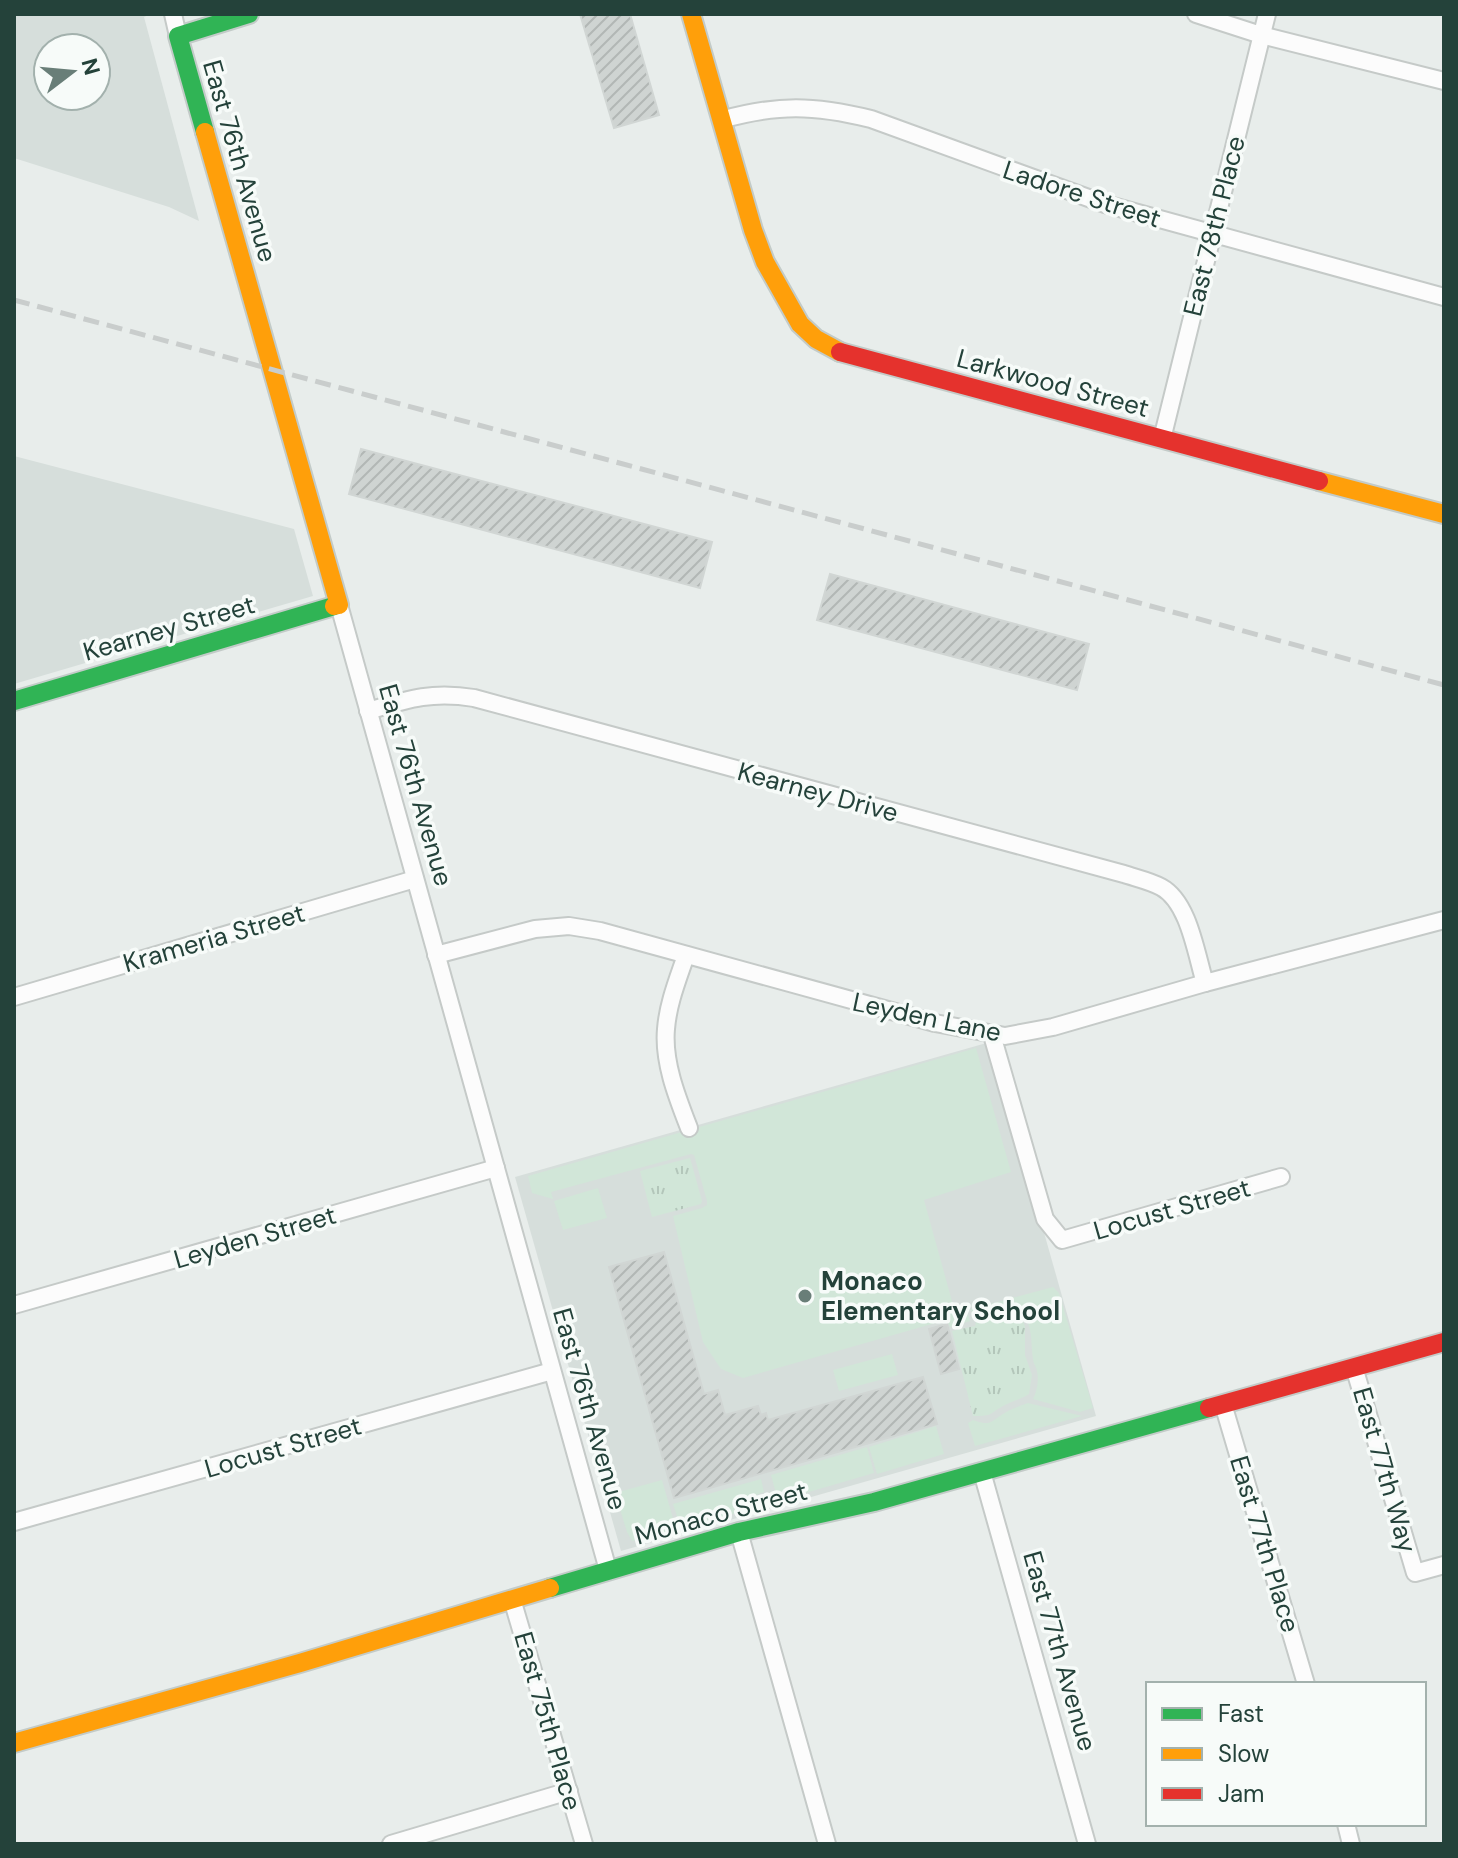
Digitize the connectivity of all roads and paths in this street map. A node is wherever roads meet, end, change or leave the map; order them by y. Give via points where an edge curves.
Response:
1 (173, 14) edge
2 (249, 14) edge
3 (691, 14) edge
4 (1196, 14) edge
5 (1267, 14) edge
6 (1261, 35) junction
7 (178, 36) junction
8 (1444, 81) edge
9 (721, 120) junction
10 (1211, 234) junction
11 (1444, 297) edge
12 (1162, 439) junction
13 (1444, 514) edge
14 (339, 605) junction
15 (14, 701) edge
16 (368, 711) junction
17 (415, 879) junction
18 (1444, 920) edge
19 (436, 955) junction
20 (686, 955) junction
21 (1205, 983) junction
22 (14, 997) edge
23 (992, 1035) junction
24 (689, 1128) dead end
25 (496, 1168) junction
26 (1281, 1177) dead end
27 (14, 1305) edge
28 (1444, 1342) edge
29 (1354, 1367) junction
30 (552, 1371) junction
31 (1223, 1404) junction
32 (982, 1472) junction
33 (14, 1522) edge
34 (739, 1532) junction
35 (1444, 1565) edge
36 (608, 1570) junction
37 (512, 1599) junction
38 (1305, 1682) edge
39 (14, 1743) edge
40 (569, 1791) junction
41 (391, 1844) edge
42 (584, 1844) edge
43 (827, 1844) edge
44 (1087, 1844) edge

1 - 7 street, East 76th Avenue
2 - 7 street
3 - 9 street
4 - 6 street
5 - 6 street, East 78th Place
6 - 8 street
6 - 10 street, East 78th Place
7 - 14 street, East 76th Avenue
9 - 10 street, Ladore Street via 791,107 836,110 1105,204
9 - 12 street, Larkwood Street via 765,262 807,333 849,355
10 - 11 street, Ladore Street
10 - 12 street, East 78th Place
12 - 13 street, Larkwood Street
14 - 15 street, Kearney Street
14 - 16 street, East 76th Avenue
16 - 17 street, East 76th Avenue
16 - 21 street, Kearney Drive via 435,694 474,698 1124,874 1159,886 1176,899
17 - 19 street, East 76th Avenue
17 - 22 street, Krameria Street
18 - 21 street, Leyden Lane
19 - 20 street, Leyden Lane via 535,929 569,926
19 - 25 street, East 76th Avenue
20 - 23 street, Leyden Lane
20 - 24 street via 666,1030 670,1071
21 - 23 street, Leyden Lane via 1053,1027
23 - 26 street, Locust Street via 1045,1219 1062,1240
25 - 27 street, Leyden Street
25 - 30 street, East 76th Avenue
28 - 29 street, Monaco Street
29 - 31 street, Monaco Street
29 - 35 street, East 77th Way via 1415,1573
30 - 33 street, Locust Street
30 - 36 street, East 76th Avenue
31 - 32 street, Monaco Street
31 - 38 street, East 77th Place
32 - 34 street, Monaco Street
32 - 44 street, East 77th Avenue
34 - 36 street, Monaco Street
34 - 43 street
36 - 37 street, Monaco Street
37 - 39 street, Monaco Street
37 - 40 street, East 75th Place
40 - 41 street
40 - 42 street, East 75th Place

